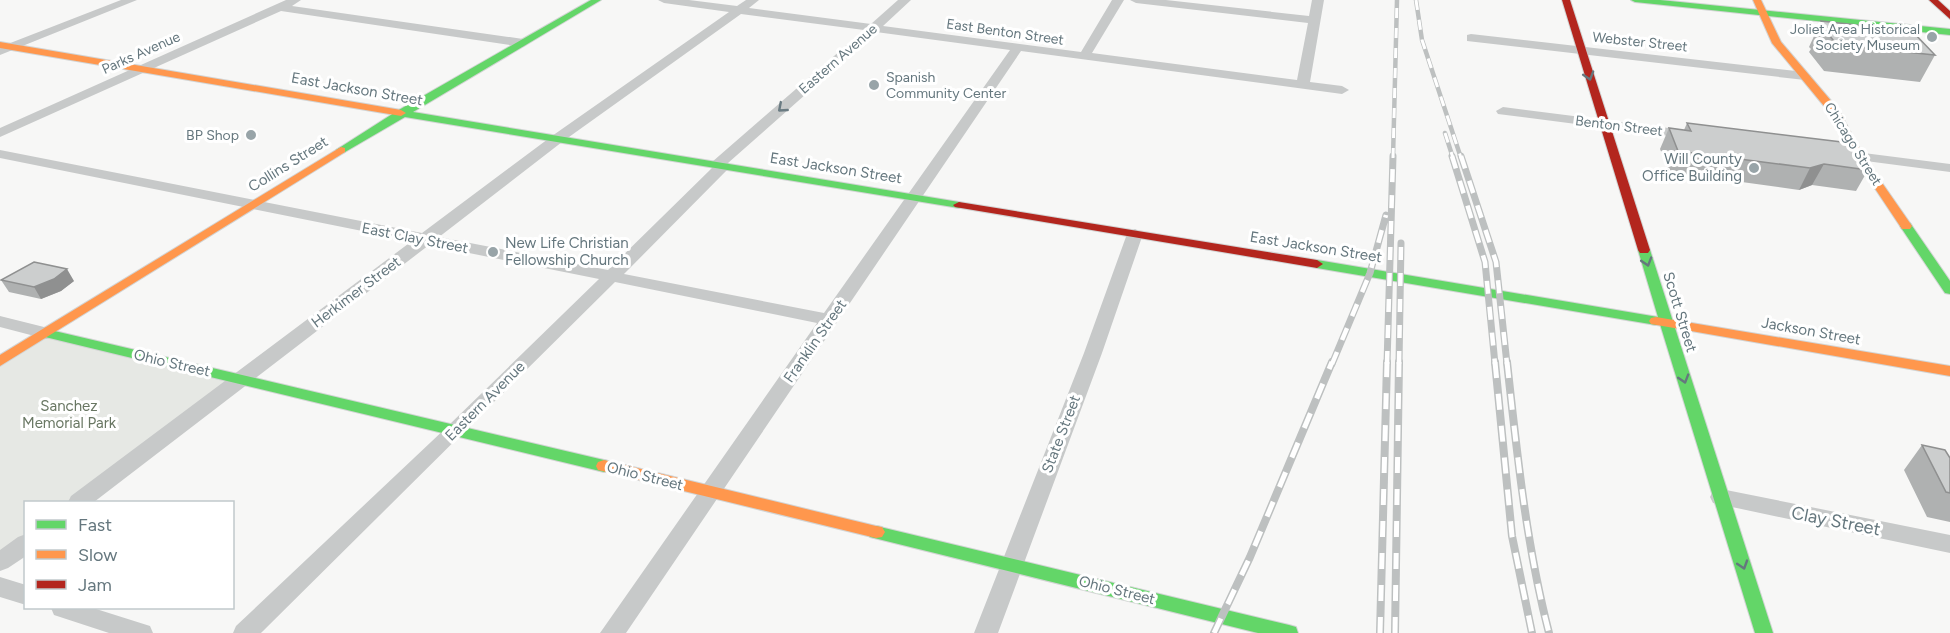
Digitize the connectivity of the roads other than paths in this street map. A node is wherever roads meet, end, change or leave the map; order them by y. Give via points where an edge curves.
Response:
1 (131, 0) edge
2 (295, 0) edge
3 (597, 0) edge
4 (664, 0) edge
5 (753, 0) edge
6 (904, 0) edge
7 (1118, 0) edge
8 (1136, 0) edge
9 (1318, 0) edge
10 (1566, 0) edge
11 (1635, 0) edge
12 (1933, 0) edge
13 (1760, 6) edge
14 (279, 7) junction
15 (738, 10) junction
16 (1950, 16) edge
17 (1315, 20) junction
18 (872, 29) junction
19 (1950, 32) edge
20 (1472, 38) dead end
21 (523, 43) junction
22 (4, 47) edge
23 (1017, 48) junction
24 (1581, 51) junction
25 (1084, 57) junction
26 (142, 69) junction
27 (1805, 76) junction
28 (1303, 85) junction
29 (1342, 90) dead end
30 (1503, 111) dead end
31 (401, 113) junction
32 (1604, 124) junction
33 (0, 133) edge
34 (1708, 138) edge
35 (557, 139) junction
36 (0, 154) edge
37 (1836, 154) edge
38 (1859, 157) junction
39 (720, 166) junction
40 (1950, 168) edge
41 (915, 198) junction
42 (252, 205) junction
43 (1135, 234) junction
44 (425, 239) junction
45 (1932, 263) junction
46 (1950, 266) edge
47 (611, 276) junction
48 (1950, 290) edge
49 (831, 320) junction
50 (0, 321) edge
51 (1667, 323) junction
52 (46, 333) junction
53 (0, 361) edge
54 (1950, 371) edge
55 (242, 379) junction
56 (456, 430) junction
57 (711, 493) junction
58 (1721, 497) junction
59 (80, 501) edge
60 (24, 544) edge
61 (1950, 544) edge
62 (0, 562) edge
63 (1011, 564) junction
64 (0, 587) edge
65 (24, 594) edge
66 (66, 609) edge
67 (141, 633) edge
68 (245, 633) edge
69 (612, 633) edge
70 (986, 633) edge
71 (1289, 633) edge
72 (1764, 633) edge

1 - 22 street
2 - 14 street, Parks Avenue
3 - 21 street, Collins Street
4 - 15 street, East Benton Street
5 - 15 street, Herkimer Street
6 - 18 street, Eastern Avenue
7 - 25 street
8 - 17 street
9 - 17 street
10 - 24 street, Scott Street
11 - 13 street
12 - 16 street
13 - 19 street
13 - 27 street, Chicago Street via 1777,43
14 - 21 street
14 - 26 street, Parks Avenue
15 - 18 street, East Benton Street
15 - 35 street, Herkimer Street
17 - 28 street
18 - 23 street, East Benton Street
18 -> 39 street, Eastern Avenue
20 - 24 street, Webster Street
21 - 31 street, Collins Street
22 - 26 street, East Jackson Street
23 - 25 street, East Benton Street
23 - 41 street, Franklin Street
24 - 27 street, Webster Street
24 -> 32 street, Scott Street
25 - 28 street, East Benton Street
26 - 31 street, East Jackson Street
26 - 33 street, Parks Avenue
27 - 38 street, Chicago Street via 1834,111
28 - 29 street, East Benton Street
30 - 32 street, Benton Street
31 - 35 street, East Jackson Street
31 - 42 street, Collins Street
32 - 34 street, Benton Street
32 -> 51 street, Scott Street
35 - 39 street, East Jackson Street
35 - 44 street, Herkimer Street
36 - 42 street, East Clay Street
37 - 38 street
38 - 40 street
38 - 45 street, Chicago Street
39 - 41 street, East Jackson Street
39 - 47 street, Eastern Avenue
41 - 43 street, East Jackson Street
41 - 49 street, Franklin Street
42 - 44 street, East Clay Street
42 - 52 street, Collins Street
43 - 51 street, East Jackson Street
43 - 63 street, State Street
44 - 47 street, East Clay Street
44 - 55 street, Herkimer Street
45 - 46 street
45 - 48 street, Chicago Street
47 - 49 street, East Clay Street
47 - 56 street, Eastern Avenue
49 - 57 street, Franklin Street
50 - 52 street, Ohio Street
51 - 54 street, Jackson Street
51 -> 58 street, Scott Street
52 - 53 street, Collins Street
52 - 55 street, Ohio Street
55 - 56 street, Ohio Street
55 - 59 street, Herkimer Street
56 - 57 street, Ohio Street
56 - 68 street, Eastern Avenue
57 - 63 street, Ohio Street
57 - 69 street, Franklin Street
58 - 61 street, Clay Street
58 -> 72 street, Scott Street
60 - 62 street
63 - 70 street, State Street
63 - 71 street, Ohio Street
64 - 65 street
66 - 67 street

